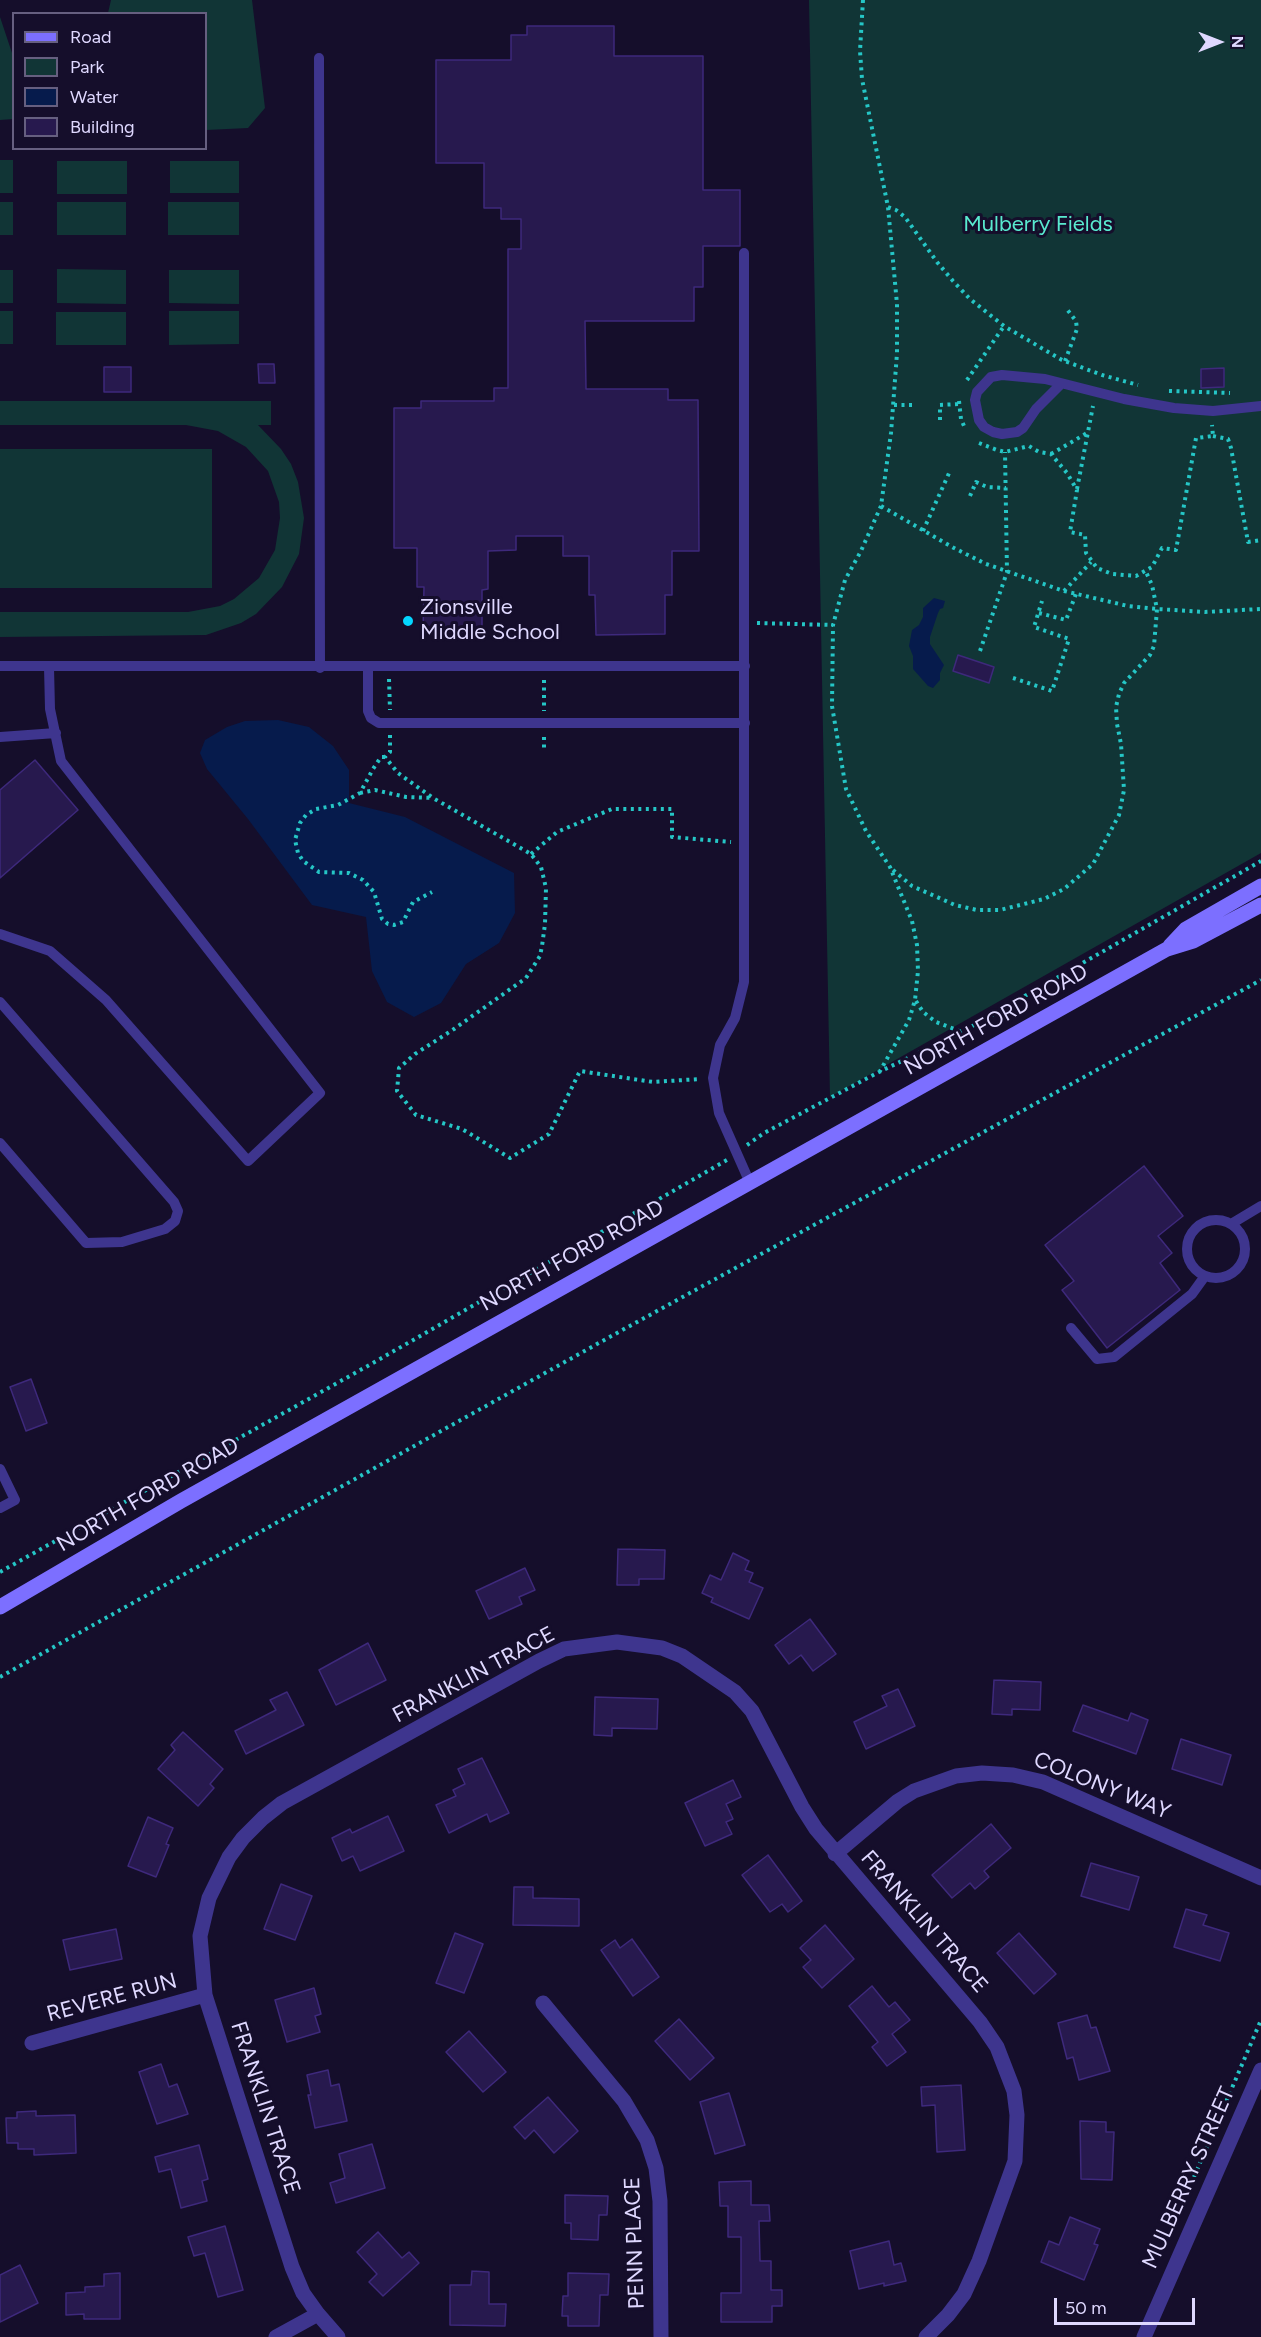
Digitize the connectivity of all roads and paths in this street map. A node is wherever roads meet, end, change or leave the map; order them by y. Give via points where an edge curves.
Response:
1 (863, 0) edge
2 (319, 58) dead end
3 (888, 207) junction
4 (744, 253) dead end
5 (1066, 308) dead end
6 (1004, 326) junction
7 (1065, 361) junction
8 (965, 384) dead end
9 (1061, 384) junction
10 (1148, 387) dead end
11 (1166, 390) dead end
12 (1241, 392) dead end
13 (960, 398) dead end
14 (959, 404) junction
15 (894, 405) junction
16 (913, 405) dead end
17 (1093, 406) dead end
18 (1261, 406) edge
19 (940, 420) dead end
20 (1212, 425) dead end
21 (967, 431) dead end
22 (1087, 432) junction
23 (1213, 436) junction
24 (974, 440) dead end
25 (1005, 452) junction
26 (1051, 454) junction
27 (950, 471) dead end
28 (1006, 488) junction
29 (1077, 490) junction
30 (970, 496) dead end
31 (881, 506) junction
32 (923, 531) junction
33 (1261, 540) edge
34 (1092, 562) junction
35 (1146, 572) junction
36 (1007, 573) junction
37 (1064, 591) junction
38 (1076, 594) junction
39 (1042, 601) dead end
40 (1157, 609) junction
41 (1261, 609) edge
42 (1039, 613) junction
43 (757, 623) dead end
44 (833, 625) junction
45 (980, 651) dead end
46 (0, 666) edge
47 (368, 666) junction
48 (385, 666) junction
49 (745, 666) junction
50 (49, 667) junction
51 (544, 667) junction
52 (320, 668) junction
53 (1013, 678) dead end
54 (544, 722) junction
55 (745, 723) junction
56 (390, 724) junction
57 (56, 733) junction
58 (0, 737) edge
59 (544, 750) dead end
60 (386, 757) junction
61 (360, 793) junction
62 (433, 798) junction
63 (744, 843) junction
64 (531, 854) junction
65 (1261, 861) edge
66 (890, 867) junction
67 (1261, 886) edge
68 (432, 892) dead end
69 (1261, 905) edge
70 (0, 934) edge
71 (1167, 949) junction
72 (1261, 981) edge
73 (915, 1000) junction
74 (0, 1002) edge
75 (962, 1032) junction
76 (879, 1072) junction
77 (713, 1078) junction
78 (764, 1133) dead end
79 (0, 1143) edge
80 (717, 1166) dead end
81 (750, 1183) junction
82 (1261, 1206) edge
83 (1231, 1224) junction
84 (1205, 1276) junction
85 (1071, 1328) dead end
86 (0, 1469) edge
87 (0, 1508) edge
88 (0, 1572) edge
89 (0, 1607) edge
90 (0, 1677) edge
91 (835, 1854) junction
92 (1261, 1878) edge
93 (205, 1995) junction
94 (543, 2003) dead end
95 (32, 2043) dead end
96 (1261, 2070) edge
97 (318, 2314) junction
98 (276, 2337) edge
99 (338, 2337) edge
100 (660, 2337) edge
101 (926, 2337) edge
102 (1144, 2337) edge

1 - 3 path via 862,78
2 - 52 lane
3 - 6 path via 905,217 970,299
3 - 15 path via 897,304
4 - 49 lane
5 - 7 path via 1077,329
6 - 7 path
6 - 8 path
7 - 10 path
9 - 9 lane via 1018,375 991,377 977,392 979,420 993,432 1017,432
9 - 18 lane via 1174,408 1213,411
11 - 12 path
13 - 14 path
14 - 19 path via 940,405
14 - 21 path
15 - 16 path
15 - 31 path
17 - 22 path
20 - 23 path
22 - 26 path
22 - 29 path
23 - 33 path via 1228,439 1231,448 1248,542
23 - 35 path via 1196,438 1176,550 1161,548 1156,562
24 - 25 path
25 - 26 path via 1029,446
25 - 28 path
26 - 29 path
27 - 32 path
28 - 30 path via 976,482
28 - 36 path
29 - 34 path via 1070,532 1085,535 1086,553
31 - 32 path
31 - 44 path via 845,580
32 - 36 path
34 - 35 path via 1112,574 1136,576
34 - 37 path
35 - 40 path
36 - 37 path
36 - 45 path
37 - 38 path
38 - 40 path
38 - 42 path via 1066,620
39 - 42 path
40 - 41 path
40 - 66 path via 1150,656 1124,683 1116,707 1124,769 1119,815 1087,870 1044,900 1000,910 977,910 954,905 912,886
42 - 53 path via 1034,627 1069,639 1052,691
43 - 44 path
44 - 66 path via 832,706 846,789 866,831
46 - 50 lane
47 - 48 lane
47 - 52 lane
47 - 56 lane via 368,711 371,718
48 - 51 lane
48 - 56 path via 390,681
49 - 51 lane
49 - 55 lane
50 - 52 lane
50 - 57 lane via 50,709
51 - 54 path
54 - 55 lane
54 - 56 lane
54 - 59 path
55 - 63 lane
56 - 60 path via 390,752
57 - 58 lane
57 - 70 lane via 62,761 320,1093 248,1161 106,1000 50,951
60 - 61 path via 381,757
60 - 62 path via 398,773
61 - 62 path via 375,790
61 - 68 path via 306,815 295,840 303,861 318,872 349,873 363,879 378,898 382,919 394,925 403,922 413,902
62 - 64 path
63 - 64 path via 672,837 672,810 612,809 557,832
63 - 77 lane via 744,982 735,1018 720,1045
64 - 77 path via 541,867 546,888 540,956 526,978 399,1068 397,1090 416,1115 462,1129 510,1158 549,1134 580,1071 653,1082
65 - 75 path
66 - 73 path via 912,921 917,945
67 - 71 main road, NORTH FORD ROAD via 1186,929
69 - 71 main road, NORTH FORD ROAD via 1193,941
71 - 81 main road, NORTH FORD ROAD
72 - 90 path via 606,1339
73 - 75 path via 936,1022
73 - 76 path via 909,1020
74 - 79 lane via 174,1202 178,1211 175,1221 165,1229 122,1242 86,1243
75 - 76 path
76 - 78 path
77 - 81 lane via 719,1113
80 - 88 path
81 - 89 main road, NORTH FORD ROAD via 171,1506
82 - 83 lane
83 - 84 lane via 1244,1238 1244,1257 1233,1273 1215,1278
83 - 84 lane via 1213,1220 1190,1236 1188,1254 1197,1271
84 - 85 lane via 1192,1294 1114,1357 1097,1359
86 - 87 lane via 15,1500
91 - 92 street, COLONY WAY via 914,1791 956,1776 982,1773 1043,1782
91 - 93 street, FRANKLIN TRACE via 802,1807 752,1711 735,1692 682,1656 662,1648 617,1642 564,1650 282,1803 263,1818 229,1857 209,1898 200,1936
91 - 101 street, FRANKLIN TRACE via 981,2022 997,2047 1014,2091 1017,2138 1008,2184 964,2294
93 - 95 street, REVERE RUN
93 - 97 street, FRANKLIN TRACE via 292,2267
94 - 100 street, PENN PLACE via 624,2101 647,2140 660,2201
96 - 102 street, MULBERRY STREET
97 - 98 street
97 - 99 street, FRANKLIN TRACE

